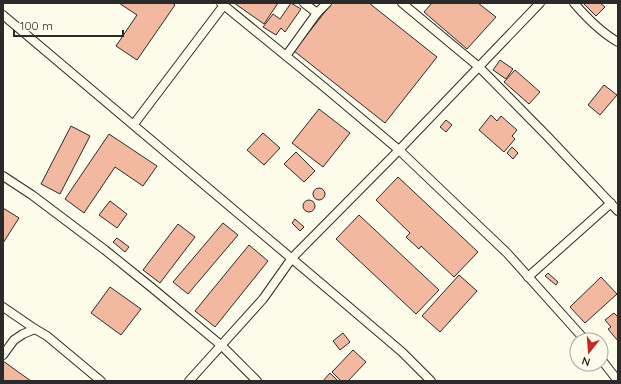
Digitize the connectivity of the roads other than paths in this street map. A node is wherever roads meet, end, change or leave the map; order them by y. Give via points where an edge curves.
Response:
1 (304, 3) edge
2 (327, 3) edge
3 (402, 3) edge
4 (540, 3) edge
5 (574, 3) edge
6 (222, 4) edge
7 (317, 14) junction
8 (3, 15) edge
9 (618, 42) edge
10 (286, 56) junction
11 (479, 66) junction
12 (134, 124) junction
13 (399, 150) junction
14 (3, 176) edge
15 (610, 203) junction
16 (618, 211) edge
17 (292, 258) junction
18 (528, 277) junction
19 (3, 306) edge
20 (35, 330) junction
21 (578, 332) edge
22 (222, 346) junction
23 (3, 354) edge
24 (609, 369) edge
25 (101, 381) edge
26 (189, 381) edge
27 (258, 381) edge
28 (431, 381) edge
29 (618, 381) edge

1 - 7 street
2 - 7 street
3 - 11 street
4 - 11 street
5 - 9 street
6 - 10 street
6 - 12 street
7 - 10 street
8 - 12 street
10 - 13 street
11 - 13 street
11 - 15 street
12 - 17 street
13 - 17 street
13 - 18 street via 507,253
14 - 22 street via 106,250
15 - 16 street
15 - 18 street
17 - 22 street via 263,299
17 - 28 street via 402,352
18 - 21 street
19 - 20 street
20 - 23 street via 14,340
20 - 25 street via 47,336
22 - 26 street
22 - 27 street
24 - 29 street

